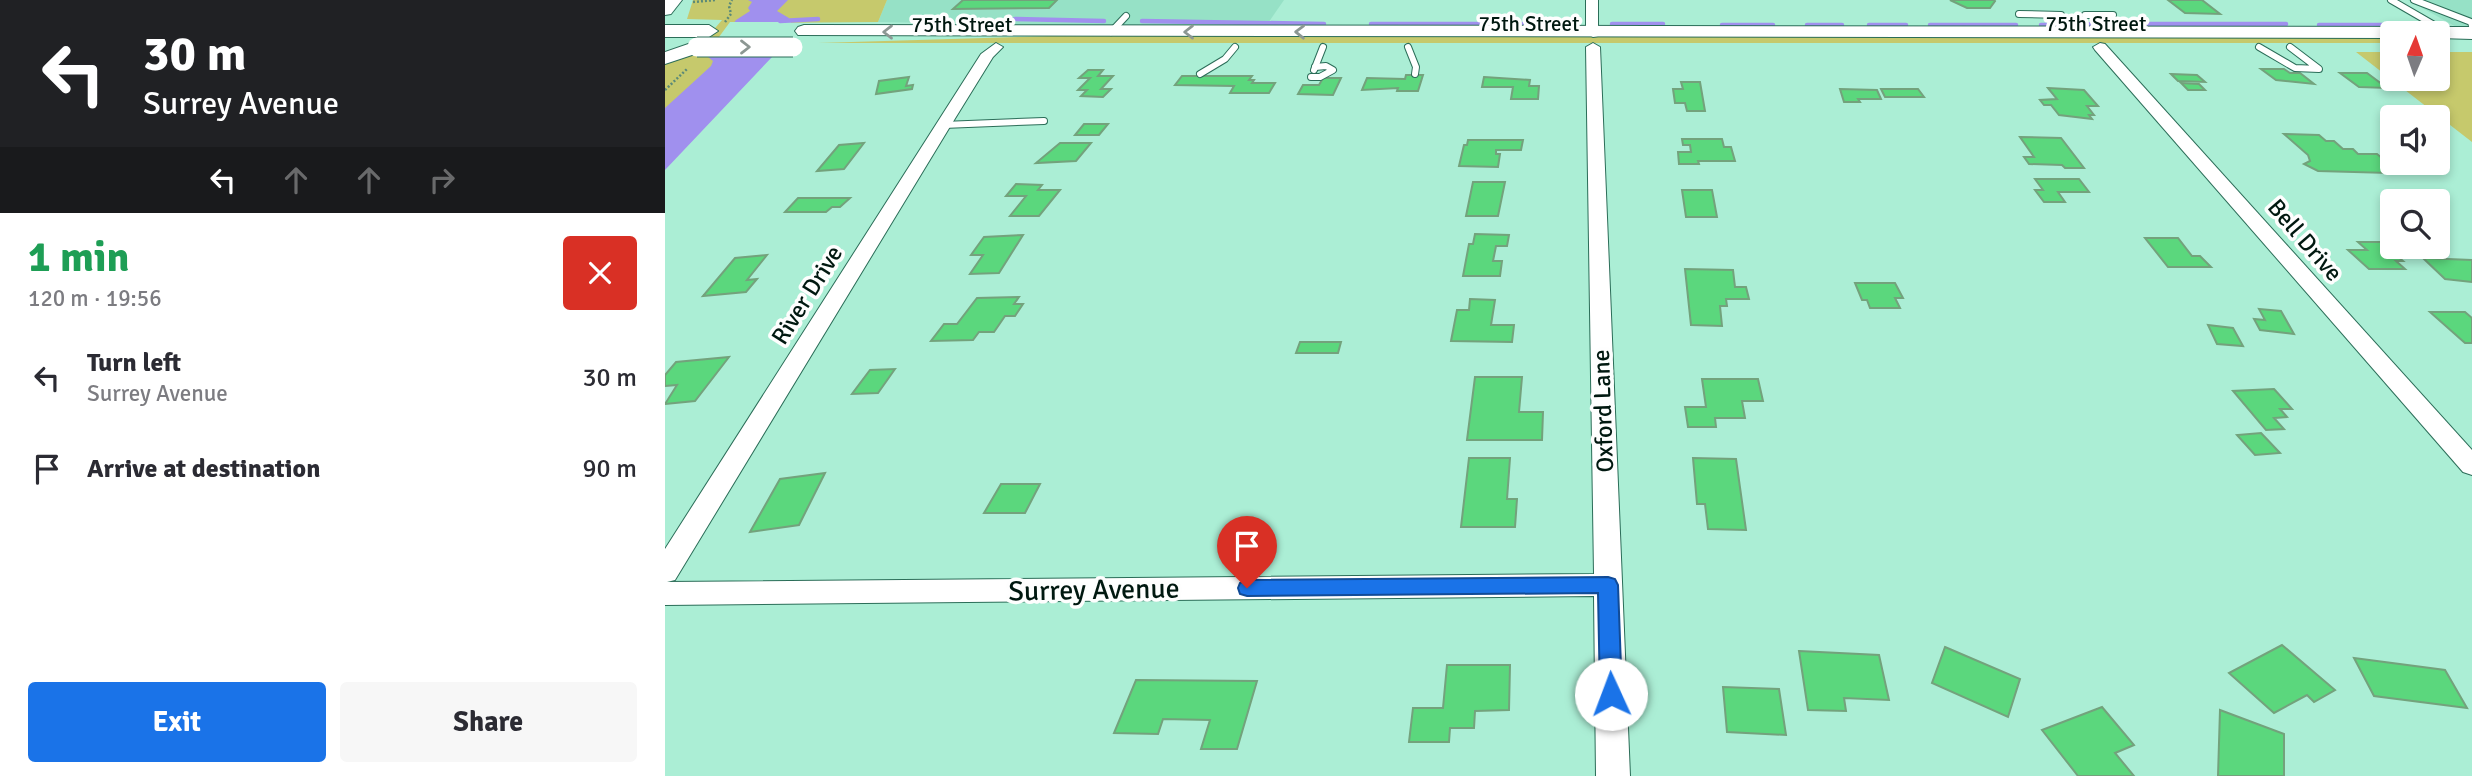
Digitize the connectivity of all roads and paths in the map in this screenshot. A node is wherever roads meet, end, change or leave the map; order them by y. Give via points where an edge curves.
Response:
1 (673, 0) edge
2 (716, 0) edge
3 (732, 0) edge
4 (1592, 0) edge
5 (2391, 0) edge
6 (2414, 0) edge
7 (693, 2) dead end
8 (665, 10) edge
9 (2019, 15) dead end
10 (2061, 15) dead end
11 (2085, 15) dead end
12 (2113, 15) dead end
13 (1126, 16) dead end
14 (2418, 21) edge
15 (665, 32) edge
16 (1111, 32) junction
17 (2471, 33) edge
18 (2450, 38) edge
19 (798, 39) junction
20 (1593, 40) junction
21 (2380, 40) edge
22 (706, 41) junction
23 (665, 47) edge
24 (996, 47) junction
25 (1235, 47) junction
26 (1323, 47) junction
27 (1408, 47) junction
28 (2100, 47) junction
29 (2259, 47) junction
30 (2290, 47) junction
31 (2380, 47) edge
32 (665, 58) edge
33 (1315, 67) junction
34 (1200, 74) dead end
35 (1415, 74) dead end
36 (665, 90) edge
37 (1044, 121) dead end
38 (943, 125) junction
39 (2472, 466) edge
40 (665, 572) edge
41 (1608, 585) junction
42 (665, 594) edge
43 (1613, 776) edge

1 - 8 main road
2 - 7 path
3 - 22 path via 731,14
4 - 20 street, Oxford Lane
5 - 14 lane
6 - 17 lane via 2461,16 2471,22
9 - 10 lane
11 - 12 lane
13 - 16 lane
15 - 22 main road, 75th Street
16 -> 19 main road, 75th Street
20 -> 16 main road, 75th Street
17 - 18 main road, 75th Street
19 - 22 main road, 75th Street, bridge
19 - 24 main road, 75th Street
20 - 21 main road, 75th Street
20 - 27 main road, 75th Street
20 - 28 main road, 75th Street
20 - 41 street, Oxford Lane
22 - 23 main road, 75th Street
22 - 32 main road
22 - 36 path
24 - 25 main road, 75th Street
24 - 38 street, River Drive
25 - 26 main road, 75th Street
25 - 34 lane
26 - 27 main road, 75th Street
26 - 33 lane
27 - 35 lane
28 - 29 main road, 75th Street
28 - 39 street, Bell Drive
29 - 30 main road, 75th Street
29 - 30 lane via 2291,66 2319,69
30 - 31 main road, 75th Street
33 - 33 lane via 1309,81 1333,70 1326,66
37 - 38 lane
38 - 40 street, River Drive
41 - 42 street, Surrey Avenue
41 - 43 street, Oxford Lane

